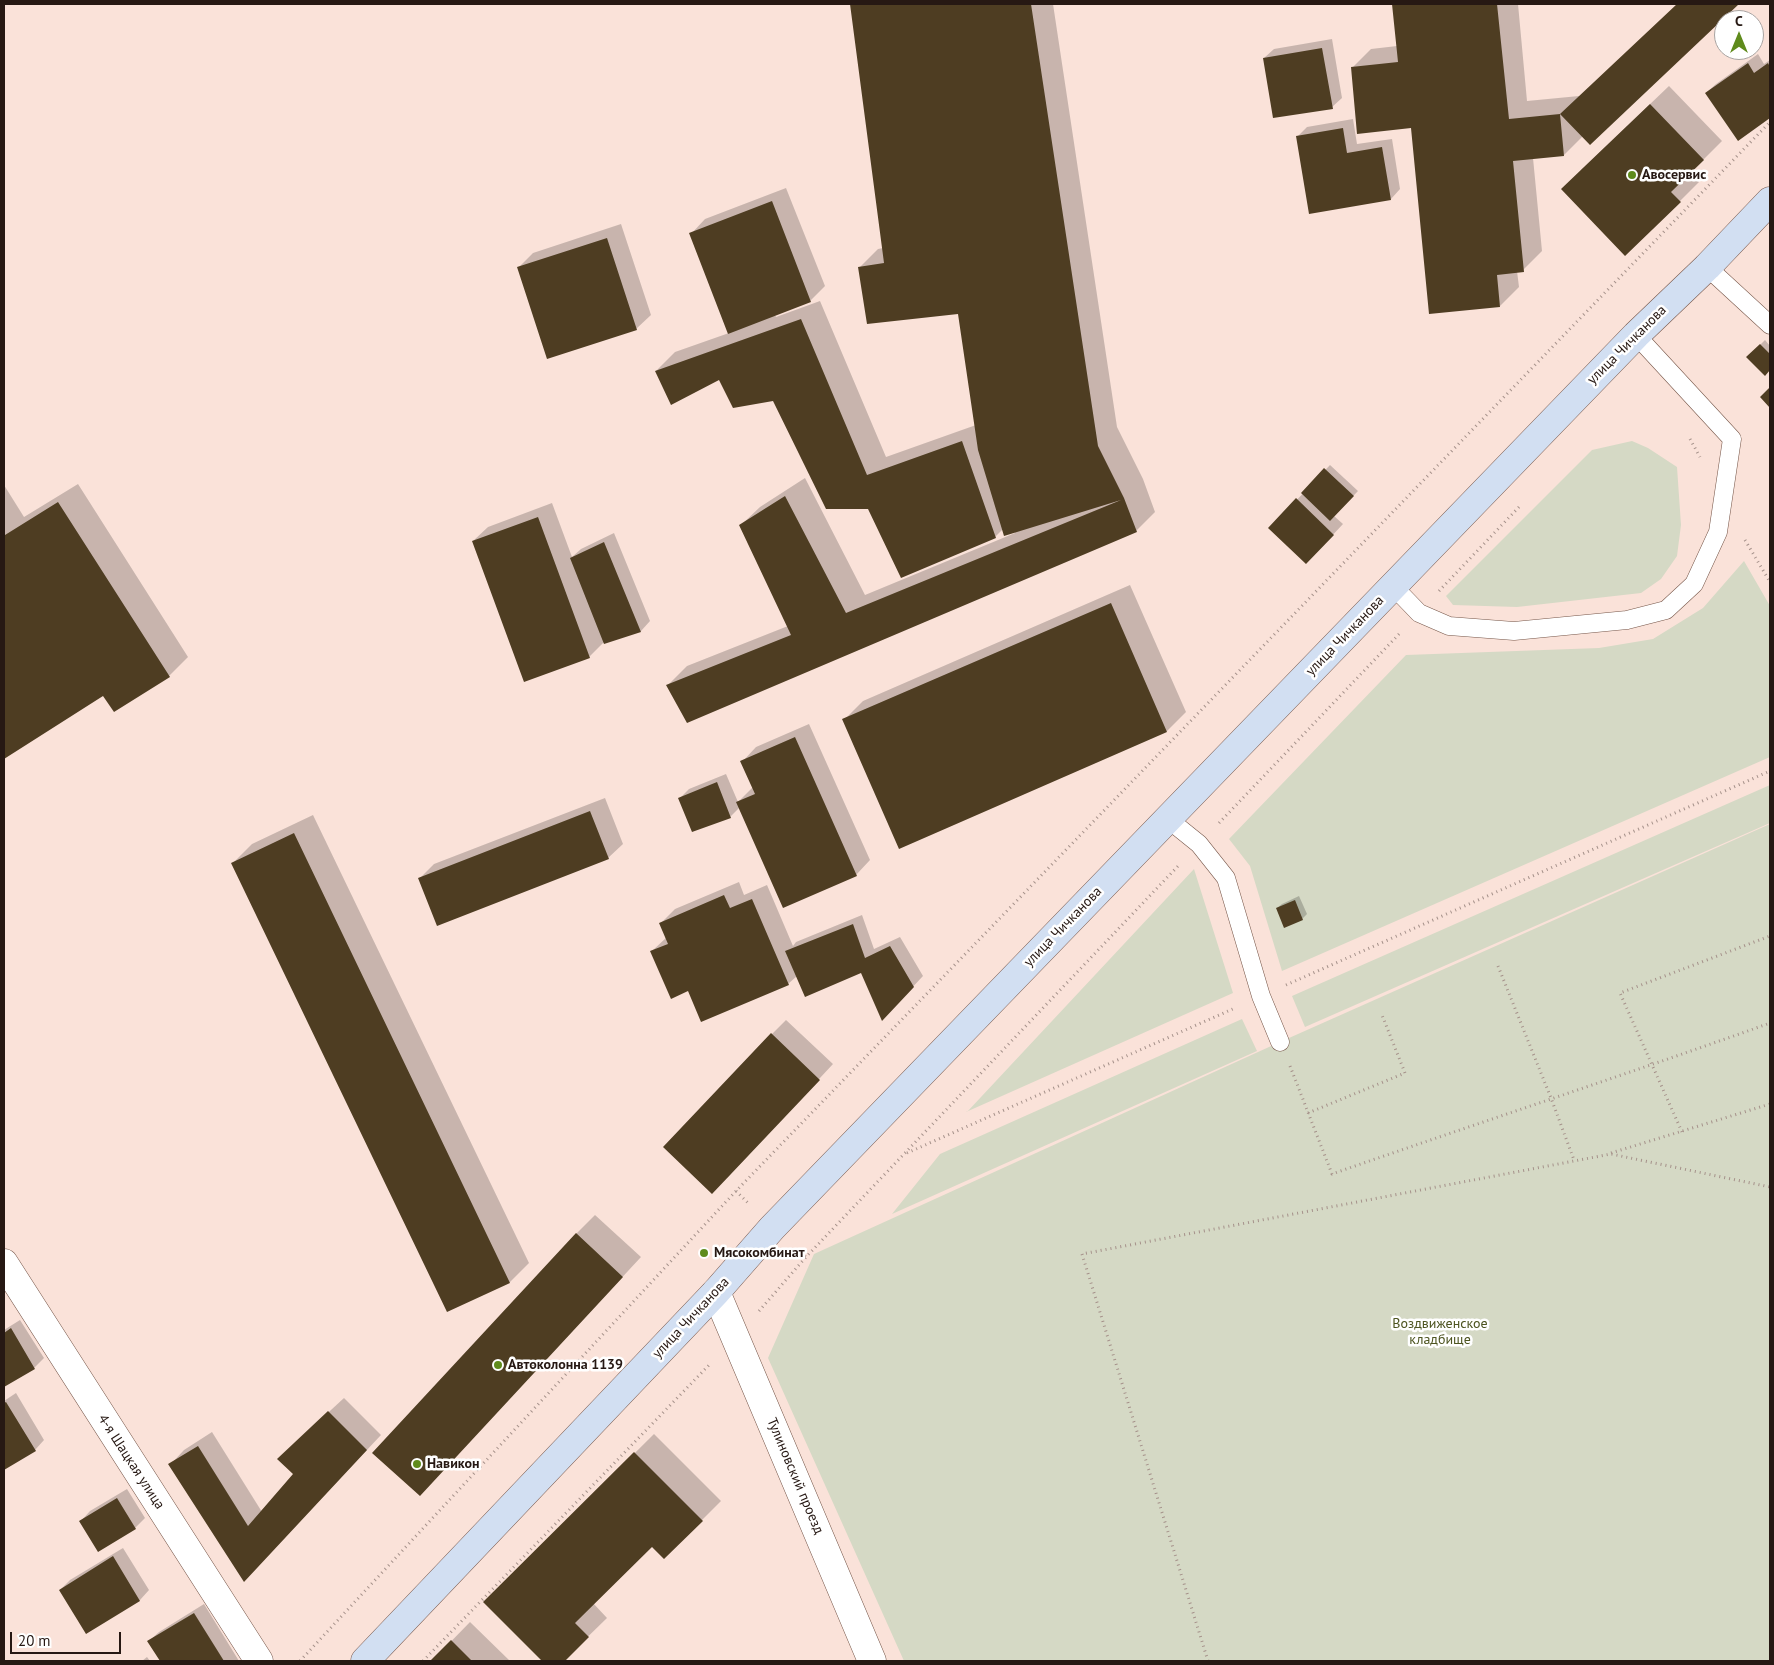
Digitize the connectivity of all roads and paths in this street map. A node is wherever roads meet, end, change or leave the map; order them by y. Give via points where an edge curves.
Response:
1 (1770, 122) edge
2 (1770, 201) edge
3 (1707, 267) junction
4 (1770, 325) edge
5 (1636, 335) junction
6 (1522, 504) dead end
7 (1393, 586) junction
8 (1419, 613) junction
9 (1770, 771) edge
10 (1168, 819) junction
11 (1199, 844) junction
12 (1770, 936) edge
13 (1498, 966) dead end
14 (1261, 996) junction
15 (1382, 1015) dead end
16 (1770, 1023) edge
17 (1280, 1042) joint
18 (1652, 1065) junction
19 (1551, 1098) junction
20 (1770, 1104) edge
21 (1308, 1113) junction
22 (1682, 1132) junction
23 (904, 1154) junction
24 (1611, 1154) junction
25 (1574, 1160) junction
26 (1770, 1187) edge
27 (4, 1263) edge
28 (716, 1292) junction
29 (736, 1336) junction
30 (259, 1661) edge
31 (300, 1661) edge
32 (365, 1661) edge
33 (423, 1661) edge
34 (872, 1661) edge
35 (1208, 1661) edge

1 - 31 path via 742,1184
2 - 3 main road, улица Чичканова
3 - 4 lane
3 - 5 main road, улица Чичканова
5 - 7 main road, улица Чичканова
5 - 8 lane via 1732,439 1718,532 1694,584 1666,610 1627,620 1514,630 1449,626
6 - 8 path
7 - 8 lane
7 - 10 main road, улица Чичканова
8 - 11 path
9 - 14 path
10 - 11 lane
10 - 28 main road, улица Чичканова via 772,1228
11 - 14 lane via 1226,878
11 - 23 path
12 - 18 path via 1620,993
13 - 19 path
14 - 17 lane
14 - 23 path
15 - 21 path via 1405,1073
16 - 18 path
17 - 21 path
18 - 19 path
18 - 22 path
19 - 21 path via 1332,1174
19 - 25 path
20 - 22 path
22 - 24 path
23 - 29 path
24 - 25 path
24 - 26 path
25 - 35 path via 1082,1254
27 - 30 street, 4-я Шацкая улица
28 - 29 street, Тулиновский проезд
28 - 32 main road, улица Чичканова
29 - 33 path
29 - 34 street, Тулиновский проезд

